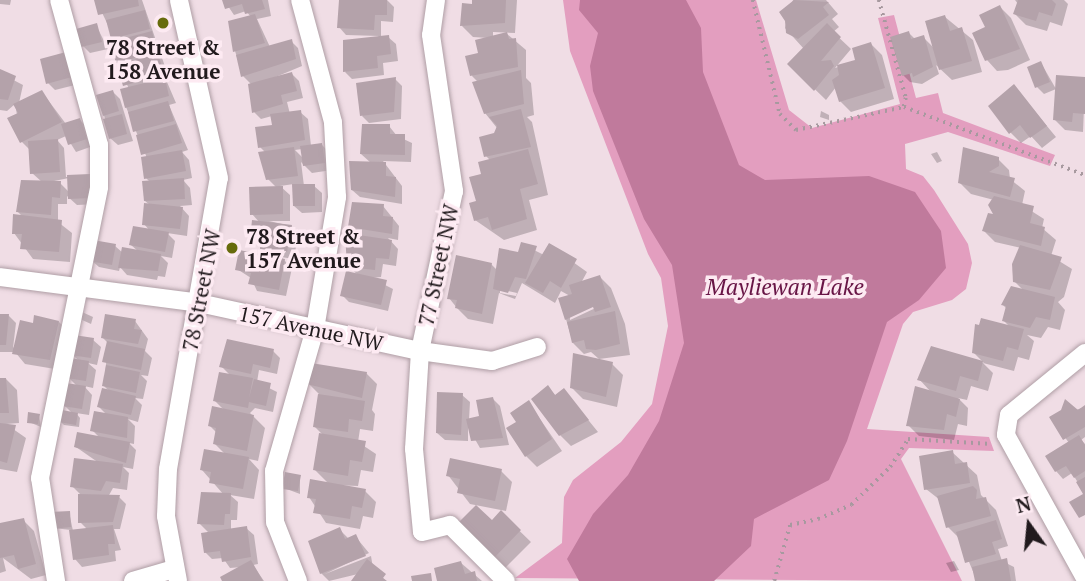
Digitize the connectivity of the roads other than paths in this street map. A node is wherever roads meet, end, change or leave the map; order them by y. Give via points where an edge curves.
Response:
1 (59, 0) edge
2 (179, 0) edge
3 (300, 0) edge
4 (436, 0) edge
5 (0, 277) edge
6 (77, 289) junction
7 (199, 303) junction
8 (314, 329) junction
9 (537, 347) dead end
10 (420, 351) junction
11 (1085, 353) edge
12 (176, 575) edge
13 (1085, 578) edge
14 (56, 581) edge
15 (133, 581) edge
16 (298, 581) edge
17 (506, 581) edge

1 - 6 street via 99,145 99,187
2 - 7 street, 78 Street NW via 219,178
3 - 8 street via 333,122 337,197
4 - 10 street, 77 Street NW via 431,35 454,191
5 - 6 street, 157 Avenue NW
6 - 7 street, 157 Avenue NW
6 - 14 street via 40,478
7 - 8 street, 157 Avenue NW
7 - 12 street, 78 Street NW via 167,470 166,516
8 - 10 street, 157 Avenue NW
8 - 16 street via 274,471 275,522 286,560
9 - 10 street, 157 Avenue NW via 492,361
10 - 17 street, 77 Street NW via 414,449 422,532 450,525
11 - 13 street via 1009,415 1006,435
12 - 15 street

